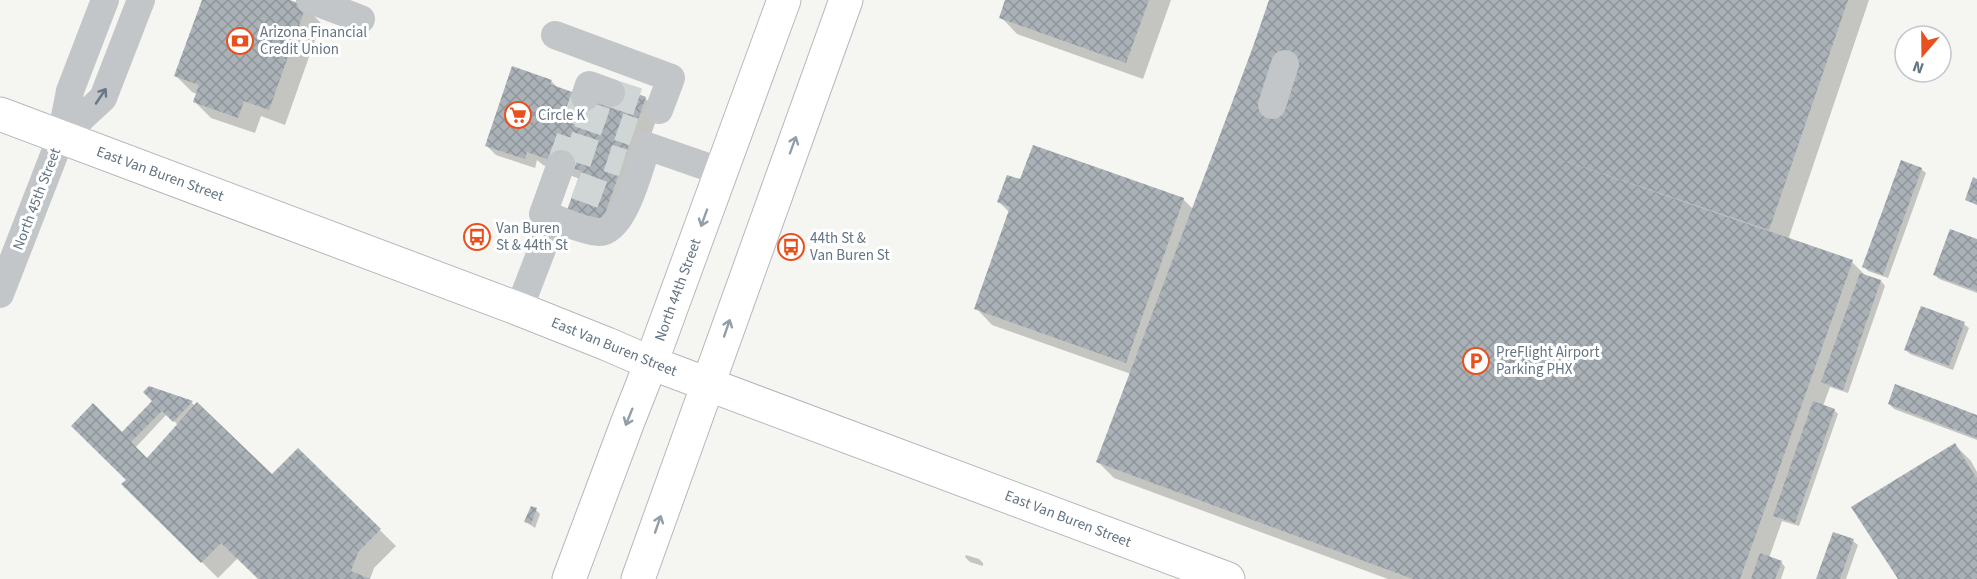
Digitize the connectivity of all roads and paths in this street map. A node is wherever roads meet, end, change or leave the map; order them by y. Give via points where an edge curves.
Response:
1 (105, 0) edge
2 (141, 0) edge
3 (310, 0) edge
4 (784, 0) edge
5 (846, 0) edge
6 (361, 19) dead end
7 (555, 35) dead end
8 (1285, 64) dead end
9 (1272, 105) dead end
10 (0, 114) edge
11 (61, 137) junction
12 (639, 149) junction
13 (722, 172) junction
14 (565, 176) tunnel mouth
15 (554, 218) junction
16 (0, 294) edge
17 (519, 309) junction
18 (651, 363) junction
19 (708, 384) junction
20 (569, 579) edge
21 (638, 579) edge
22 (1228, 579) edge

1 - 11 street, North 45th Street via 70,91
11 -> 2 street, North 45th Street via 103,98
3 - 6 street
4 - 13 main road, North 44th Street
19 -> 5 main road
7 - 12 street via 671,78 652,107
8 - 9 street
10 - 11 main road, East Van Buren Street
11 - 16 street, North 45th Street
11 - 17 main road, East Van Buren Street
12 - 13 street
12 - 15 street via 619,200 622,216 609,229 600,232
13 -> 18 main road, North 44th Street
14 - 15 street via 543,214
15 - 17 street
17 - 18 main road, East Van Buren Street
18 - 19 main road, East Van Buren Street
18 -> 20 main road, North 44th Street
21 -> 19 main road
19 - 22 main road, East Van Buren Street

